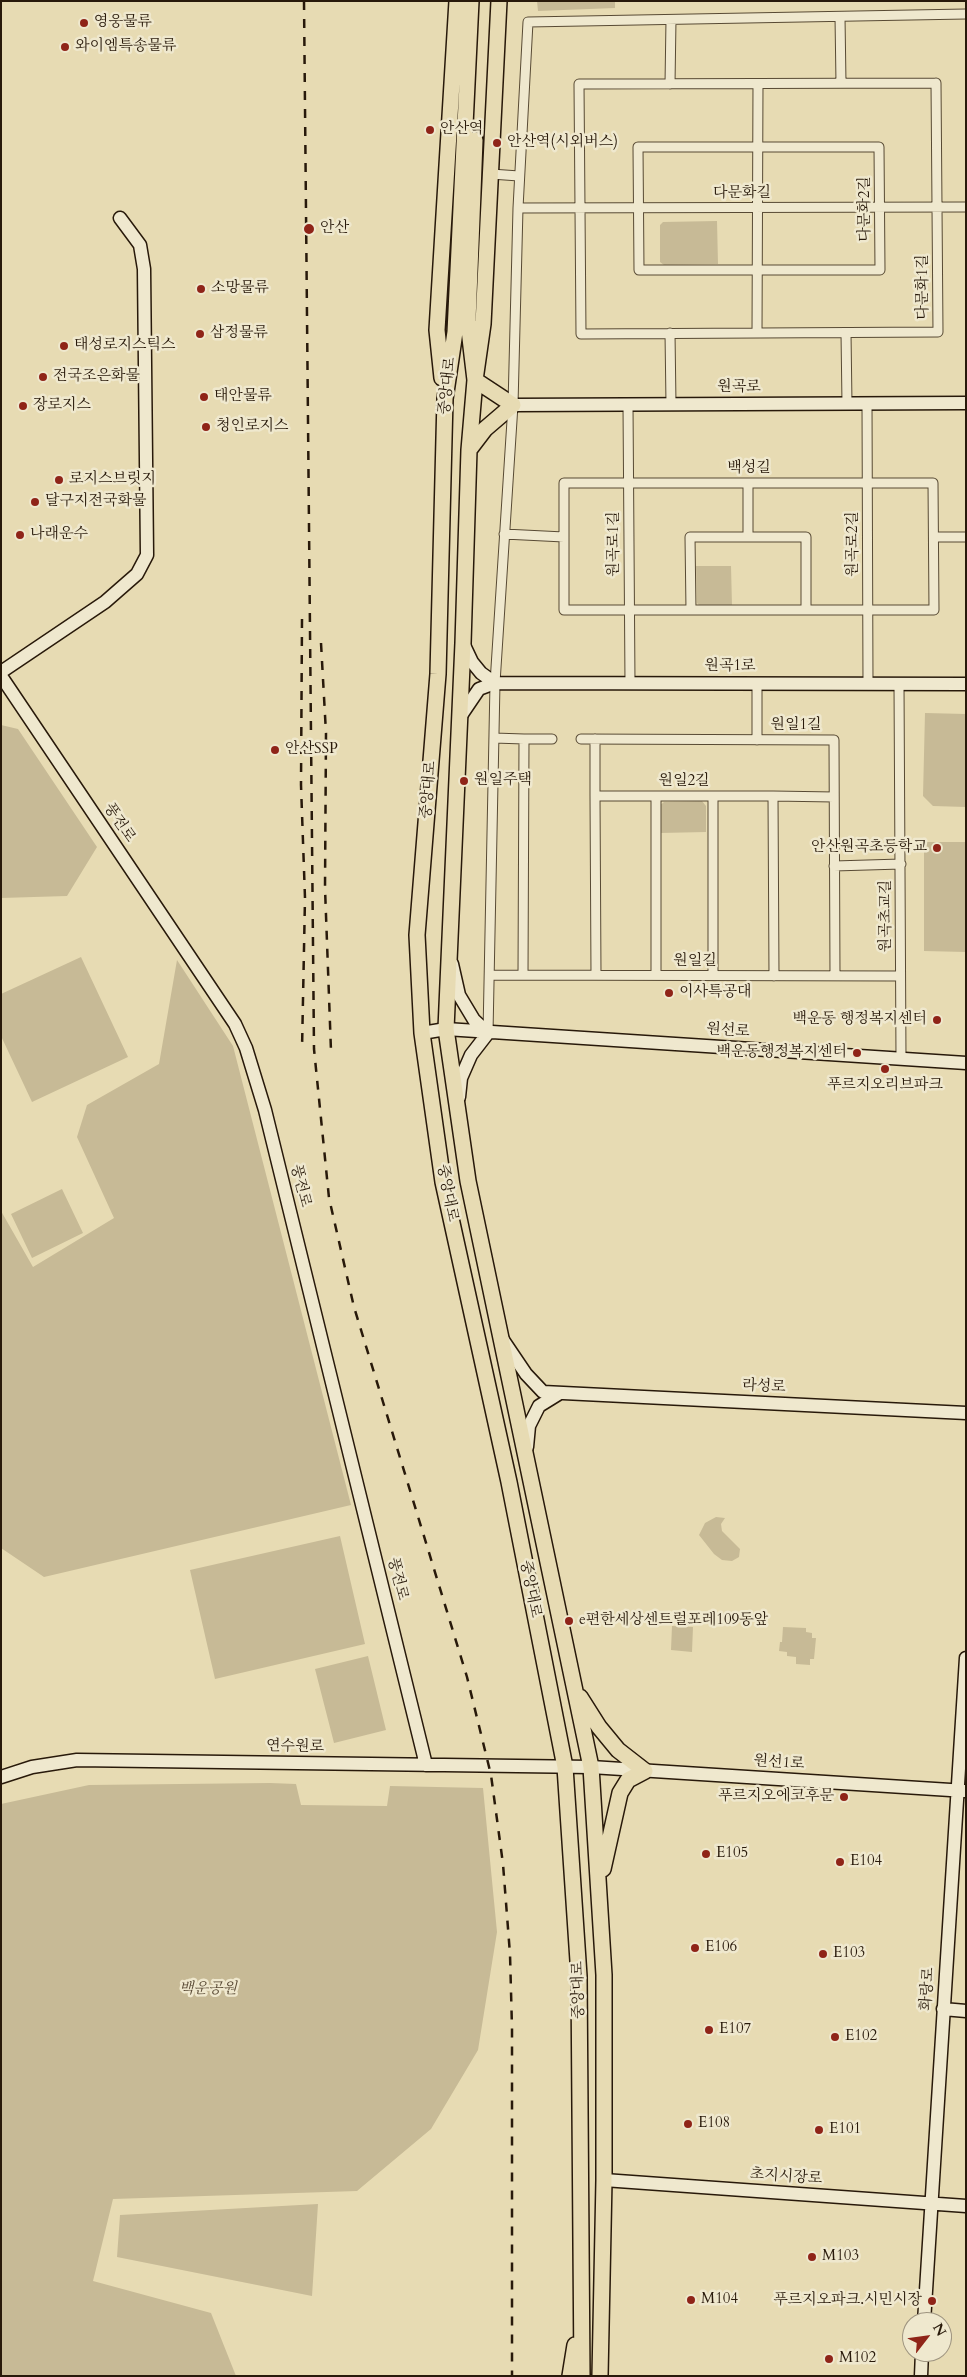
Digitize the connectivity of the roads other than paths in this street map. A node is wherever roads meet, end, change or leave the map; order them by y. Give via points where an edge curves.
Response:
1 (457, 1) edge
2 (471, 1) edge
3 (480, 1) edge
4 (499, 1) edge
5 (506, 1) edge
6 (966, 14) edge
7 (840, 17) junction
8 (671, 20) junction
9 (499, 22) junction
10 (841, 83) junction
11 (670, 84) junction
12 (758, 84) junction
13 (758, 147) junction
14 (491, 174) dead end
15 (519, 176) junction
16 (880, 207) junction
17 (937, 207) junction
18 (966, 207) edge
19 (518, 208) junction
20 (580, 208) junction
21 (638, 208) junction
22 (757, 208) junction
23 (120, 218) dead end
24 (757, 270) junction
25 (846, 332) junction
26 (670, 333) junction
27 (757, 333) junction
28 (475, 380) junction
29 (445, 399) junction
30 (966, 403) edge
31 (671, 404) junction
32 (847, 404) junction
33 (867, 404) junction
34 (512, 405) junction
35 (628, 405) junction
36 (469, 450) junction
37 (748, 482) junction
38 (629, 483) junction
39 (867, 483) junction
40 (504, 534) junction
41 (564, 537) junction
42 (748, 537) junction
43 (934, 537) junction
44 (966, 537) edge
45 (629, 610) junction
46 (691, 610) junction
47 (806, 610) junction
48 (868, 610) junction
49 (464, 644) junction
50 (1, 672) edge
51 (1, 676) edge
52 (495, 683) junction
53 (630, 683) junction
54 (757, 683) junction
55 (868, 684) junction
56 (899, 684) junction
57 (966, 684) edge
58 (460, 717) junction
59 (494, 738) junction
60 (524, 739) junction
61 (552, 739) dead end
62 (581, 739) dead end
63 (595, 739) junction
64 (757, 740) junction
65 (595, 796) junction
66 (656, 796) junction
67 (713, 796) junction
68 (773, 796) junction
69 (834, 797) junction
70 (900, 864) junction
71 (834, 866) junction
72 (449, 952) junction
73 (490, 975) junction
74 (523, 975) junction
75 (596, 975) junction
76 (656, 975) junction
77 (713, 976) junction
78 (774, 976) junction
79 (835, 976) junction
80 (900, 976) junction
81 (446, 1029) junction
82 (422, 1032) junction
83 (488, 1033) junction
84 (901, 1058) junction
85 (966, 1063) edge
86 (458, 1109) junction
87 (503, 1340) junction
88 (560, 1393) junction
89 (966, 1413) edge
90 (526, 1455) junction
91 (966, 1658) edge
92 (574, 1688) junction
93 (426, 1765) junction
94 (565, 1766) junction
95 (591, 1767) junction
96 (645, 1771) junction
97 (1, 1777) edge
98 (961, 1791) edge
99 (599, 1890) junction
100 (943, 2009) junction
101 (966, 2011) edge
102 (604, 2180) junction
103 (931, 2203) junction
104 (966, 2206) edge
105 (582, 2310) junction
106 (925, 2312) edge
107 (601, 2335) junction
108 (922, 2362) edge
109 (570, 2376) edge
110 (582, 2376) edge
111 (600, 2376) edge
112 (609, 2376) edge
113 (921, 2376) edge

1 - 29 main road via 438,330
2 - 29 main road, 중앙대로 via 455,332
3 - 28 main road via 468,321
4 - 9 main road
5 - 9 main road
6 - 7 street
7 - 8 street
7 - 10 street
8 - 11 street
8 - 15 street via 528,22
9 - 28 main road via 483,324
10 - 12 street, 다문화1길
10 - 17 street, 다문화1길 via 936,83
11 - 12 street, 다문화1길
11 - 20 street, 다문화1길 via 579,84
12 - 13 street
13 - 16 street, 다문화2길 via 879,146
13 - 21 street, 다문화2길 via 638,147
13 - 22 street
14 - 15 street
15 - 19 street
16 - 17 street, 다문화길
16 - 22 street, 다문화길
16 - 24 street, 다문화2길 via 880,270
17 - 18 street, 다문화길
17 - 25 street, 다문화1길 via 938,332
19 - 20 street, 다문화길
19 - 34 street
20 - 21 street, 다문화길
20 - 26 street, 다문화1길 via 581,334
21 - 22 street, 다문화길
21 - 24 street, 다문화2길 via 639,270
22 - 24 street
23 - 50 street via 140,245 144,268 147,555 138,574 105,602
24 - 27 street
25 - 27 street, 다문화1길
25 - 32 street
26 - 27 street, 다문화1길
26 - 31 street
28 - 34 main road
28 - 36 main road, 중앙대로
29 - 82 main road, 중앙대로 via 438,674 417,935
30 - 33 street, 원곡로
31 - 32 street, 원곡로
31 - 35 street, 원곡로
32 - 33 street, 원곡로
33 - 39 street, 원곡로2길
34 - 35 street, 원곡로
34 - 36 main road via 485,428
34 - 40 street
35 - 38 street, 원곡로1길
36 - 49 main road, 중앙대로
37 - 38 street, 백성길
37 - 39 street, 백성길
37 - 42 street
38 - 41 street, 백성길 via 564,483
38 - 45 street, 원곡로1길
39 - 43 street, 백성길 via 933,483
39 - 48 street, 원곡로2길
40 - 41 street
40 - 52 street
41 - 45 street, 백성길 via 564,610
42 - 46 street via 690,537
42 - 47 street via 806,536
43 - 44 street
43 - 48 street, 백성길 via 934,610
45 - 46 street, 백성길
45 - 53 street, 원곡로1길
46 - 47 street, 백성길
47 - 48 street, 백성길
48 - 55 street, 원곡로2길
49 - 52 street via 472,662
49 - 58 main road, 중앙대로
51 - 93 street, 풍전로 via 236,1024 246,1048 270,1130
52 - 53 street, 원곡1로
52 - 58 street via 479,689
52 - 59 street
53 - 54 street, 원곡1로
54 - 55 street, 원곡1로
54 - 64 street
55 - 56 street, 원곡1로
56 - 57 street, 원곡1로
56 - 70 street, 원곡초교길
58 - 72 main road, 중앙대로
59 - 60 street
59 - 73 street
60 - 61 street
60 - 74 street
62 - 63 street, 원일1길
63 - 64 street, 원일1길
63 - 65 street
64 - 69 street, 원일1길 via 834,740
65 - 66 street, 원일2길
65 - 75 street
66 - 67 street, 원일2길
66 - 76 street
67 - 68 street, 원일2길
67 - 77 street
68 - 69 street, 원일2길
68 - 78 street
69 - 71 street, 원일1길
70 - 71 street
70 - 80 street, 원곡초교길
71 - 79 street, 원일1길
72 - 81 main road, 중앙대로
72 - 83 street via 458,995 474,1020
73 - 74 street, 원일길
73 - 83 street
74 - 75 street, 원일길
75 - 76 street, 원일길
76 - 77 street, 원일길
77 - 78 street, 원일길
78 - 79 street, 원일길
79 - 80 street, 원일길
80 - 84 street, 원곡초교길
81 - 82 street, 원선로
81 - 83 street, 원선로
81 - 86 main road, 중앙대로
82 - 94 main road, 중앙대로 via 444,1182 509,1482
83 - 84 street, 원선로
83 - 86 street via 471,1055 461,1078
84 - 85 street, 원선로
86 - 87 main road, 중앙대로 via 468,1181
87 - 88 street, 라성로 via 543,1392
87 - 90 main road, 중앙대로
88 - 89 street, 라성로
88 - 90 street via 539,1406 529,1426
90 - 92 main road, 중앙대로
91 - 98 street, 화랑로
92 - 95 main road, 중앙대로
92 - 96 main road via 598,1727 618,1750
93 - 94 street, 연수원로
93 - 97 street, 연수원로 via 78,1760 32,1767
94 - 95 street, 연수원로
94 - 105 main road, 중앙대로 via 579,1976
95 - 96 street, 원선1로
95 - 99 main road, 중앙대로
96 - 98 street, 원선1로
96 - 99 main road via 628,1780 620,1793
98 - 100 street, 화랑로
99 - 102 main road, 중앙대로 via 604,1975
100 - 101 street
100 - 103 street, 화랑로
102 - 103 street, 초지시장로
102 - 107 main road, 중앙대로
103 - 104 street, 초지시장로
103 - 106 street, 화랑로
105 - 109 main road
105 - 110 main road, 중앙대로
107 - 111 main road, 중앙대로
107 - 112 main road
108 - 113 street

